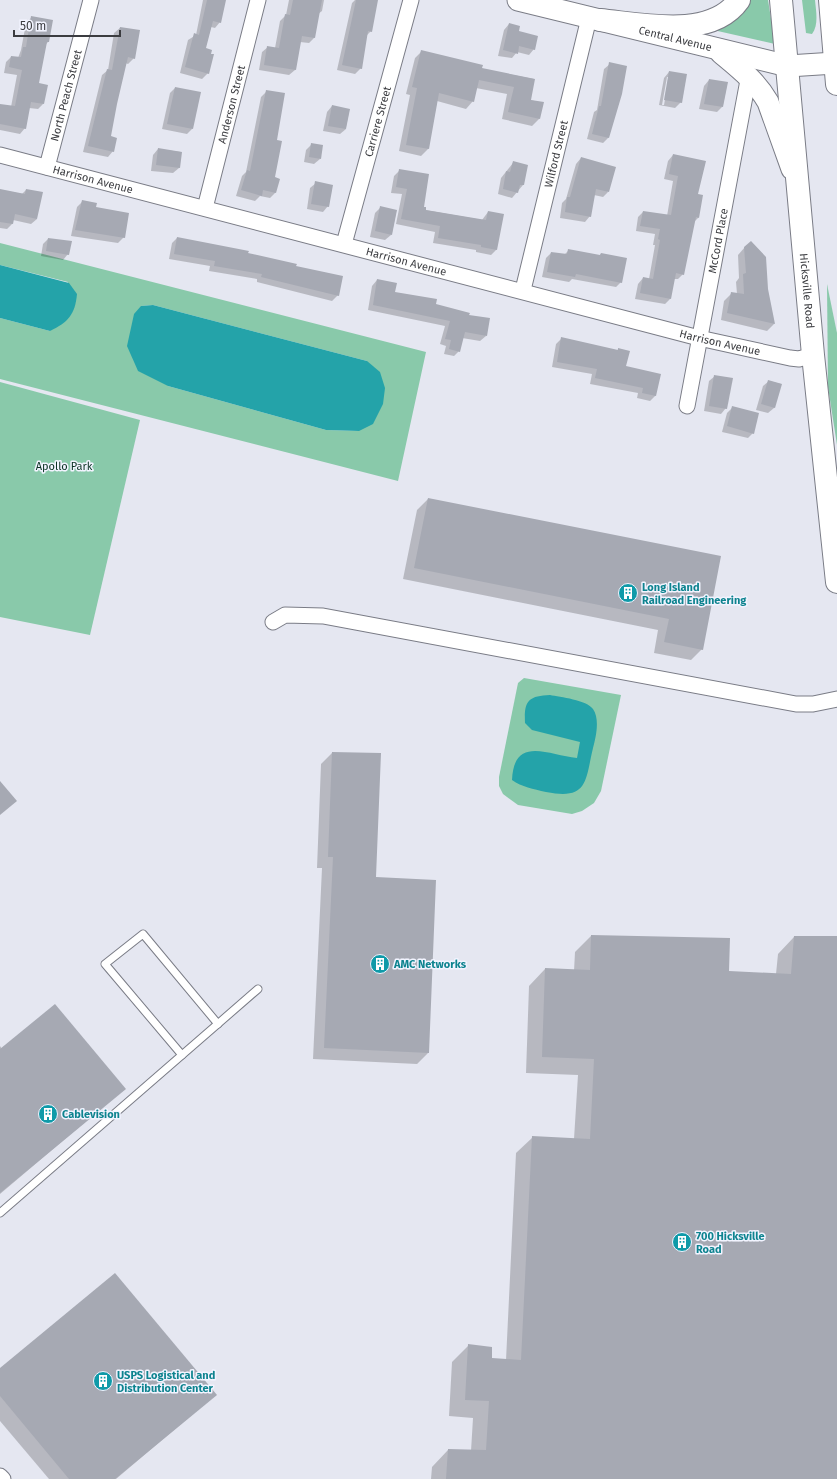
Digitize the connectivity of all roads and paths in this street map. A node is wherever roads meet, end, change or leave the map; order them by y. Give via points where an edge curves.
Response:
1 (91, 0) edge
2 (258, 0) edge
3 (411, 0) edge
4 (518, 0) edge
5 (739, 0) edge
6 (782, 0) edge
7 (830, 0) edge
8 (594, 19) junction
9 (716, 48) junction
10 (788, 66) junction
11 (836, 73) edge
12 (748, 75) junction
13 (0, 155) edge
14 (47, 167) junction
15 (798, 186) junction
16 (205, 208) junction
17 (344, 244) junction
18 (523, 290) junction
19 (699, 338) junction
20 (813, 355) junction
21 (687, 406) dead end
22 (830, 524) junction
23 (837, 545) edge
24 (837, 582) edge
25 (273, 622) dead end
26 (837, 699) edge
27 (258, 989) dead end
28 (218, 1024) junction
29 (182, 1055) junction
30 (0, 1213) edge
31 (0, 1476) edge
32 (3, 1479) edge

1 - 14 street, North Peach Street
2 - 16 street, Anderson Street
3 - 17 street, Carriere Street
4 - 8 main road, Central Avenue
5 - 8 main road via 715,21 699,25 665,26
6 - 10 main road, Hicksville Road
7 - 11 main road
8 - 9 main road, Central Avenue
8 - 18 street, Wilford Street
9 - 10 main road, Central Avenue
9 - 12 main road
10 - 11 main road, Central Avenue
10 - 15 main road, Hicksville Road
12 - 15 main road via 768,102
12 - 19 street, McCord Place
13 - 14 street, Harrison Avenue
14 - 16 street, Harrison Avenue
15 - 20 main road, Hicksville Road
16 - 17 street, Harrison Avenue
17 - 18 street, Harrison Avenue
18 - 19 street, Harrison Avenue
19 - 20 street, Harrison Avenue via 790,358 799,359
19 - 21 street, McCord Place
20 - 22 main road, Hicksville Road
22 - 23 main road
22 - 24 main road, Hicksville Road
25 - 26 street via 285,615 323,616 796,704 813,704
27 - 28 lane
28 - 29 lane
28 - 29 lane via 143,934 105,964
29 - 30 lane
31 - 32 street

